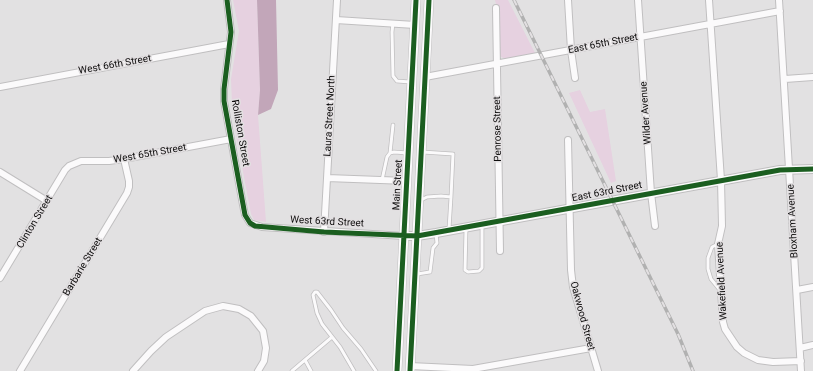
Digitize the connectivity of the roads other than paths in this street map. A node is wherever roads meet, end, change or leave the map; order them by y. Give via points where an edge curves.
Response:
1 (227, 0) edge
2 (336, 0) edge
3 (417, 0) edge
4 (429, 0) edge
5 (568, 0) edge
6 (638, 0) edge
7 (709, 0) edge
8 (779, 0) edge
9 (496, 8) dead end
10 (780, 11) junction
11 (336, 20) junction
12 (393, 23) junction
13 (710, 24) junction
14 (415, 25) junction
15 (641, 37) junction
16 (229, 44) junction
17 (572, 50) junction
18 (497, 64) junction
19 (425, 77) junction
20 (813, 77) edge
21 (575, 78) dead end
22 (785, 79) junction
23 (412, 82) junction
24 (0, 86) edge
25 (393, 125) dead end
26 (231, 139) junction
27 (568, 140) dead end
28 (421, 152) junction
29 (408, 153) junction
30 (390, 154) junction
31 (124, 159) junction
32 (69, 166) joint
33 (813, 169) edge
34 (790, 170) junction
35 (0, 172) edge
36 (327, 178) junction
37 (382, 180) junction
38 (721, 180) junction
39 (407, 181) junction
40 (651, 193) junction
41 (451, 197) junction
42 (419, 200) junction
43 (47, 201) junction
44 (569, 209) junction
45 (500, 221) junction
46 (250, 223) joint
47 (482, 224) junction
48 (655, 226) dead end
49 (466, 227) junction
50 (449, 231) junction
51 (324, 232) junction
52 (436, 233) junction
53 (404, 236) junction
54 (417, 236) junction
55 (718, 244) junction
56 (500, 251) dead end
57 (415, 274) junction
58 (0, 278) edge
59 (813, 287) edge
60 (797, 290) junction
61 (721, 291) junction
62 (332, 337) junction
63 (813, 345) edge
64 (591, 348) junction
65 (800, 348) junction
66 (305, 360) junction
67 (801, 361) junction
68 (410, 368) edge
69 (428, 369) edge
70 (20, 371) edge
71 (133, 371) edge
72 (258, 371) edge
73 (292, 371) edge
74 (311, 371) edge
75 (354, 371) edge
76 (376, 371) edge
77 (397, 371) edge
78 (598, 371) edge
79 (801, 371) edge

1 - 16 street, Rolliston Street via 231,21
2 - 11 street, Laura Street North
3 - 14 main road, Main Street
3 - 19 main road via 421,29 420,70
4 - 19 main road
5 - 17 street
6 - 15 street, Wilder Avenue
7 - 13 street, Wakefield Avenue
8 - 10 street, Bloxham Avenue
9 - 18 street, Penrose Street
10 - 13 street, East 65th Street
10 - 22 street, Bloxham Avenue
11 - 12 street
11 - 36 street, Laura Street North
12 - 14 street
12 - 23 lane via 393,76 397,81
13 - 15 street, East 65th Street
13 - 38 street, Wakefield Avenue
14 - 23 main road, Main Street
15 - 17 street, East 65th Street
15 - 40 street, Wilder Avenue
16 - 24 street, West 66th Street
16 - 26 street, Rolliston Street via 224,101
17 - 18 street, East 65th Street
17 - 21 street
18 - 19 street, East 65th Street
18 - 45 street, Penrose Street
19 - 28 main road
20 - 22 street
22 - 34 street, Bloxham Avenue
23 - 29 main road, Main Street
25 - 30 lane
26 - 31 street, West 65th Street
26 - 46 street, Rolliston Street via 243,205
27 - 44 street, Oakwood Street
28 - 41 lane via 453,154
28 - 42 main road
29 - 30 lane
29 - 39 main road, Main Street
30 - 37 lane
31 - 32 street, West 65th Street via 81,161
31 - 70 street, Barbarie Street via 129,180 127,193
32 - 43 street, Clinton Street
33 - 34 street, East 63rd Street
34 - 38 street, East 63rd Street
34 - 60 street, Bloxham Avenue
35 - 43 street
36 - 37 street
36 - 51 street, Laura Street North
37 - 39 street
38 - 40 street, East 63rd Street
38 - 55 street, Wakefield Avenue via 722,226
39 - 53 main road, Main Street
40 - 44 street, East 63rd Street
40 - 48 street, Wilder Avenue
41 - 42 lane via 428,197
41 - 50 lane
42 - 54 main road
43 - 58 street, Clinton Street
44 - 45 street, East 63rd Street
44 - 64 street, Oakwood Street via 571,270
45 - 47 street, East 63rd Street
45 - 56 street, Penrose Street
46 - 51 street, West 63rd Street via 262,227
47 - 49 street, East 63rd Street
47 - 49 lane via 482,268 479,271 465,270
49 - 50 street, East 63rd Street
50 - 52 street, East 63rd Street
51 - 53 street, West 63rd Street
52 - 54 street, East 63rd Street
52 - 57 lane via 437,243 433,248 430,272
53 - 54 street, East 63rd Street
53 - 77 main road, Main Street
54 - 57 main road
55 - 61 street, Wakefield Avenue
55 - 61 lane via 712,247 708,269 711,279
57 - 68 main road
59 - 60 street
60 - 65 street, Bloxham Avenue
61 - 67 street, Wakefield Avenue via 725,329 737,347 751,357 765,362
62 - 66 lane
62 - 75 lane
62 - 76 lane via 317,313 313,295 315,292
63 - 65 street
64 - 69 street via 473,370
64 - 78 street, Oakwood Street
65 - 67 street, Bloxham Avenue
66 - 73 lane
66 - 74 lane
67 - 79 street, Bloxham Avenue
68 - 69 street
71 - 72 street via 166,337 205,311 223,306 239,309 251,316 263,331 266,348 264,361

